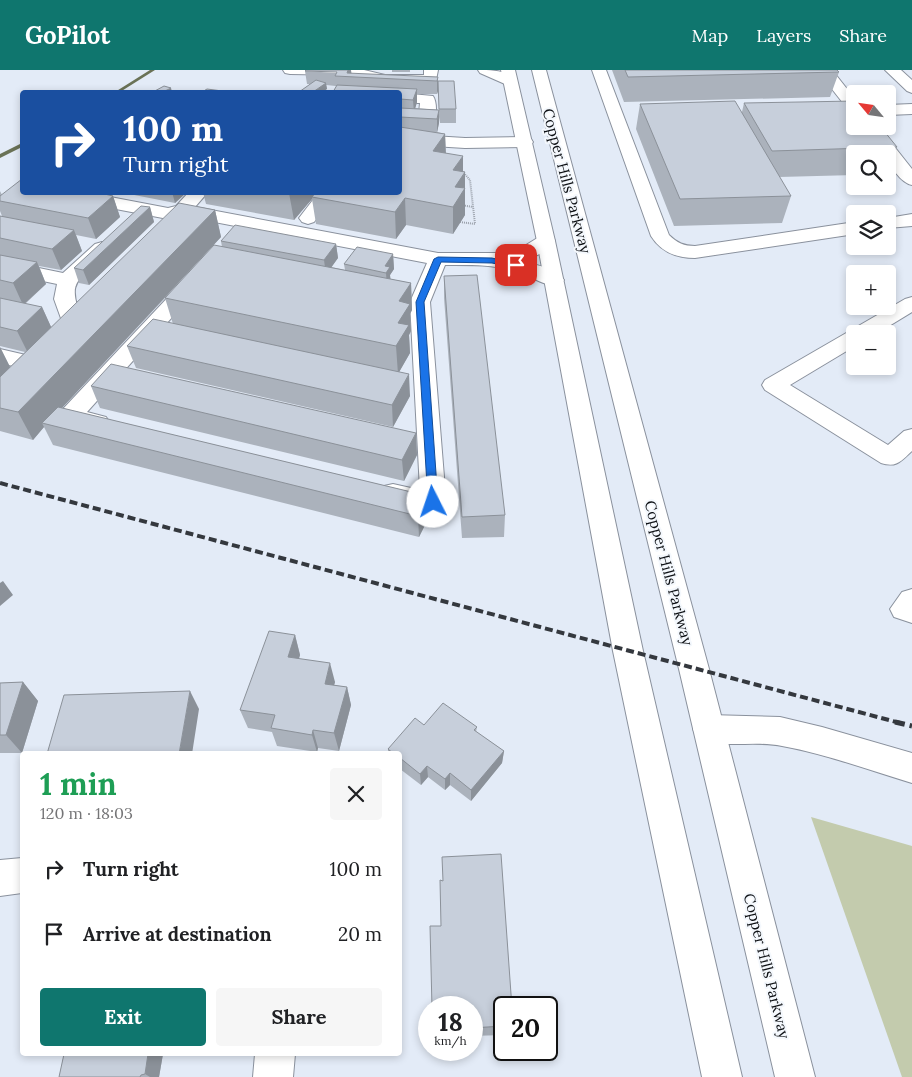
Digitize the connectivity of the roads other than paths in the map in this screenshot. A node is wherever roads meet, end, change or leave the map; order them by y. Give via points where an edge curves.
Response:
1 (290, 70) edge
2 (431, 70) edge
3 (539, 70) edge
4 (599, 70) edge
5 (824, 70) edge
6 (892, 70) edge
7 (363, 71) edge
8 (501, 74) edge
9 (912, 88) edge
10 (402, 98) edge
11 (846, 98) edge
12 (912, 109) edge
13 (846, 110) edge
14 (896, 110) edge
15 (835, 111) edge
16 (616, 115) junction
17 (636, 115) dead end
18 (402, 117) edge
19 (876, 135) edge
20 (402, 140) edge
21 (525, 142) junction
22 (912, 180) edge
23 (68, 195) edge
24 (197, 195) edge
25 (327, 195) edge
26 (144, 210) junction
27 (182, 210) junction
28 (308, 218) dead end
29 (912, 220) edge
30 (896, 222) edge
31 (846, 229) edge
32 (546, 241) junction
33 (438, 259) junction
34 (492, 260) junction
35 (0, 266) edge
36 (205, 269) edge
37 (67, 280) junction
38 (554, 280) junction
39 (912, 303) edge
40 (46, 319) dead end
41 (74, 325) junction
42 (875, 325) edge
43 (846, 342) edge
44 (0, 356) edge
45 (118, 428) edge
46 (912, 437) edge
47 (376, 489) edge
48 (912, 600) edge
49 (912, 611) edge
50 (709, 729) junction
51 (912, 768) edge
52 (20, 876) edge
53 (0, 878) edge
54 (275, 1056) edge
55 (273, 1077) edge
56 (722, 1077) edge
57 (795, 1077) edge

1 - 7 main road
2 - 7 main road via 431,76 426,79 385,79
3 - 50 main road, Copper Hills Parkway
4 - 16 main road
5 - 11 main road
6 - 9 main road
8 - 21 main road, Copper Hills Parkway
10 - 18 main road via 428,99 427,118
12 - 14 main road
13 - 15 main road
16 - 17 main road
16 - 31 main road via 660,236 676,250 695,252
19 - 22 main road
20 - 21 main road
21 - 32 main road, Copper Hills Parkway
23 - 26 main road
24 - 27 main road
25 - 28 main road
26 - 27 main road via 168,214
26 - 37 main road via 106,239
27 - 33 main road
29 - 30 main road
32 - 34 main road via 525,254
32 - 38 main road, Copper Hills Parkway
33 - 34 main road
33 - 47 main road via 410,300 420,445 433,502
34 - 38 main road via 529,269
35 - 37 main road
36 - 45 main road via 158,333 119,375 70,416
37 - 41 main road via 63,294 66,310
38 - 56 main road, Copper Hills Parkway via 628,651
39 - 42 main road
40 - 41 main road
41 - 44 main road via 28,371
43 - 46 main road via 773,385 890,457
48 - 49 main road via 904,609
50 - 51 main road via 780,731
50 - 57 main road, Copper Hills Parkway
52 - 53 main road
54 - 55 main road

